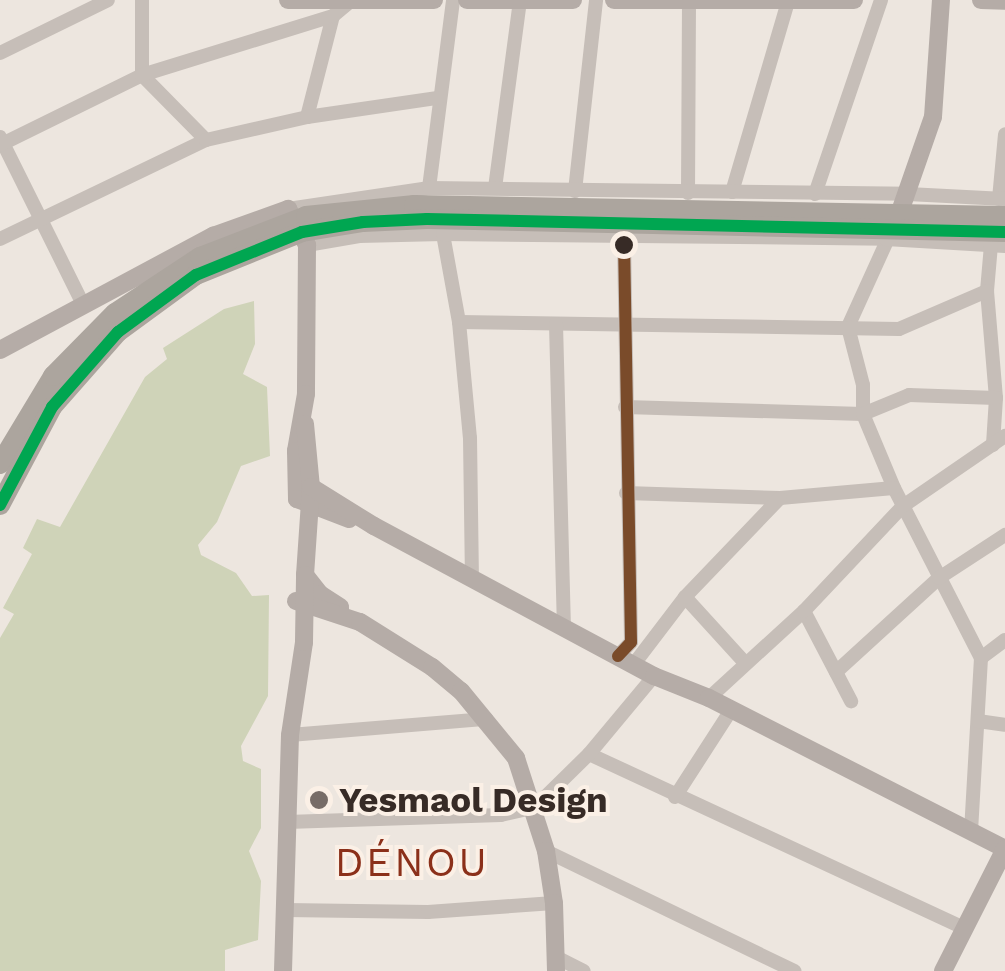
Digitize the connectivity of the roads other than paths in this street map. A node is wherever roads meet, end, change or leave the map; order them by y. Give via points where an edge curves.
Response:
1 (108, 0) edge
2 (142, 0) edge
3 (288, 0) edge
4 (434, 0) edge
5 (454, 0) edge
6 (466, 0) edge
7 (573, 0) edge
8 (596, 0) edge
9 (614, 0) edge
10 (854, 0) edge
11 (880, 0) edge
12 (941, 0) edge
13 (981, 0) edge
14 (520, 1) edge
15 (1005, 1) edge
16 (352, 2) edge
17 (688, 2) edge
18 (788, 2) edge
19 (333, 16) junction
20 (0, 53) edge
21 (142, 75) junction
22 (438, 98) junction
23 (307, 117) junction
24 (1005, 134) edge
25 (206, 140) junction
26 (1, 142) edge
27 (430, 188) junction
28 (495, 188) junction
29 (575, 191) junction
30 (688, 192) junction
31 (732, 192) junction
32 (815, 194) junction
33 (1003, 205) edge
34 (41, 218) junction
35 (897, 219) junction
36 (298, 226) junction
37 (444, 234) junction
38 (624, 237) junction
39 (0, 239) edge
40 (1000, 241) edge
41 (987, 291) junction
42 (84, 306) junction
43 (459, 322) junction
44 (556, 324) junction
45 (625, 324) junction
46 (848, 328) junction
47 (0, 350) edge
48 (996, 398) junction
49 (626, 407) junction
50 (863, 414) junction
51 (1001, 444) edge
52 (0, 464) edge
53 (894, 488) junction
54 (626, 493) junction
55 (306, 498) junction
56 (780, 498) junction
57 (0, 505) edge
58 (904, 506) junction
59 (1005, 535) edge
60 (938, 578) junction
61 (472, 579) junction
62 (305, 594) junction
63 (685, 597) junction
64 (804, 611) junction
65 (564, 626) junction
66 (1005, 640) edge
67 (982, 658) junction
68 (626, 660) junction
69 (745, 663) junction
70 (836, 672) junction
71 (654, 676) junction
72 (709, 698) junction
73 (851, 700) dead end
74 (731, 710) junction
75 (486, 719) junction
76 (978, 721) junction
77 (1005, 724) edge
78 (290, 736) junction
79 (589, 754) junction
80 (676, 797) junction
81 (535, 807) junction
82 (287, 822) junction
83 (972, 832) junction
84 (1005, 849) edge
85 (546, 851) junction
86 (554, 902) junction
87 (286, 910) junction
88 (964, 928) junction
89 (556, 964) edge
90 (284, 971) edge
91 (584, 971) edge
92 (794, 971) edge
93 (943, 971) edge

1 - 20 street
2 - 21 street
3 - 16 main road
4 - 16 main road
5 - 22 street
6 - 14 main road
7 - 14 main road
8 - 29 street
9 - 17 main road
10 - 18 main road
11 - 32 street
12 - 35 main road via 933,117
13 - 15 main road
14 - 28 street
16 - 19 street
17 - 18 main road
17 - 30 street
18 - 31 street
19 - 21 street
19 - 23 street
21 - 25 street
21 - 26 street
22 - 23 street
22 - 27 street
23 - 25 street
24 - 33 street
25 - 34 street
26 - 34 street
27 - 28 street
27 - 36 street
28 - 29 street
29 - 30 street
30 - 31 street
31 - 32 street
32 - 35 street
33 - 35 highway
34 - 39 street
34 - 42 street
35 - 36 highway via 427,219
35 - 38 street
35 - 40 highway
35 - 46 street
36 - 37 street via 358,236
36 - 42 main road via 213,236
36 - 52 highway via 200,256 115,312 53,376
36 - 55 main road
36 - 57 highway via 196,275 118,332 52,407
37 - 38 street
37 - 43 street
38 - 45 street
40 - 41 street
41 - 46 street via 908,328
41 - 48 street
42 - 47 main road
43 - 44 street
43 - 61 street via 470,438
44 - 45 street
44 - 65 street
45 - 46 street
45 - 49 street
46 - 50 street
48 - 50 street via 908,395
48 - 51 street
49 - 50 street
49 - 54 street
50 - 53 street
51 - 58 street
53 - 56 street
53 - 58 street
54 - 56 street
54 - 68 street
55 - 61 main road
55 - 62 main road
56 - 63 street
58 - 60 street
58 - 64 street
59 - 60 street
60 - 67 street
60 - 70 street
61 - 65 main road
62 - 75 main road via 432,666
62 - 78 main road
63 - 68 street
63 - 69 street
64 - 69 street
64 - 70 street
65 - 68 main road
66 - 67 street
67 - 76 street
68 - 71 main road
69 - 72 street
70 - 73 street
71 - 72 main road
71 - 79 street
72 - 74 main road
74 - 80 street
74 - 83 main road
75 - 78 street
75 - 81 main road via 516,758
76 - 77 street
76 - 83 street
78 - 82 main road
79 - 80 street
79 - 81 street
80 - 88 street
81 - 82 street via 501,815
81 - 85 main road
82 - 87 main road
83 - 84 main road
84 - 88 main road
85 - 86 main road
85 - 92 street
86 - 87 street via 428,912
86 - 89 main road
87 - 90 main road
88 - 93 main road
89 - 91 street

